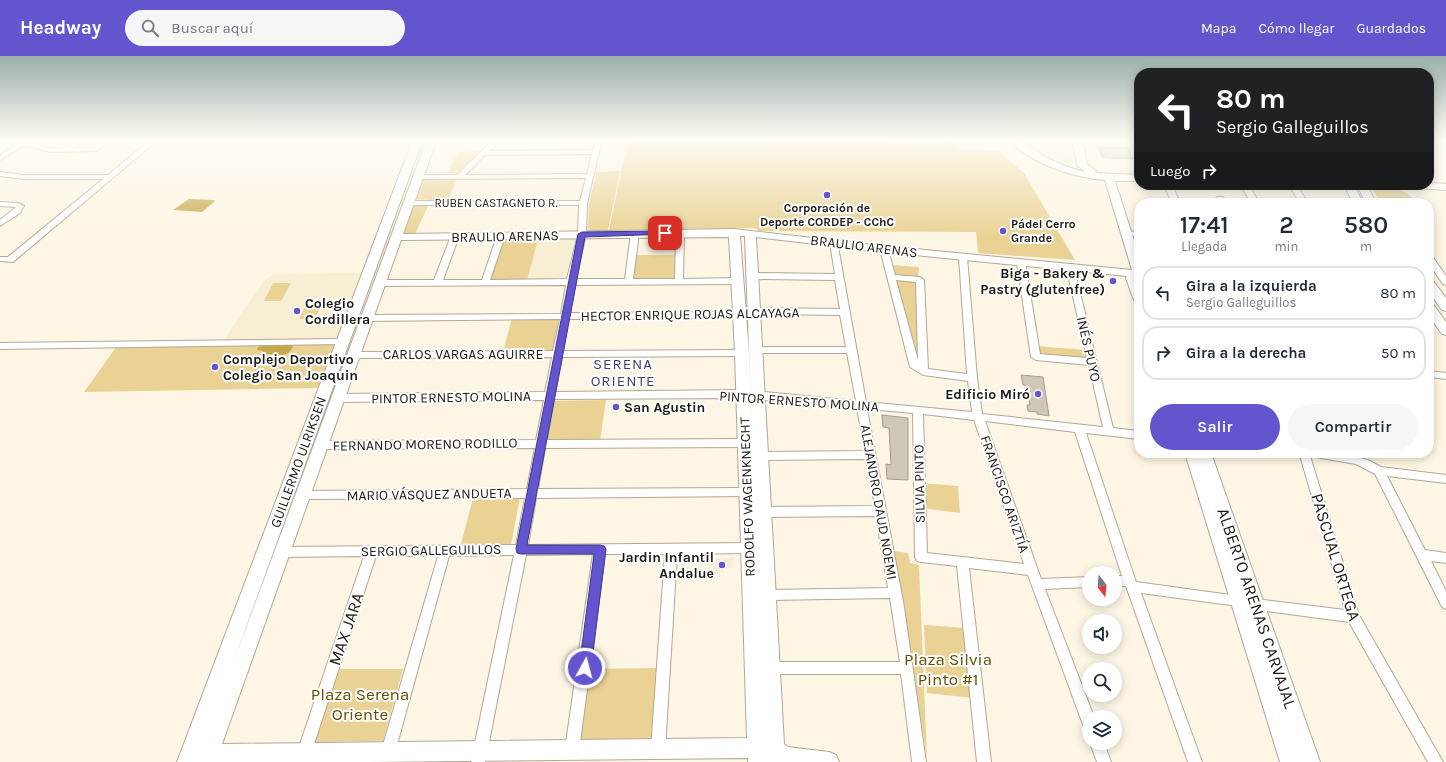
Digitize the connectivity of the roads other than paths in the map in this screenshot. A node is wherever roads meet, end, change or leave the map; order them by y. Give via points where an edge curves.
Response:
1 (117, 172) edge
2 (406, 172) edge
3 (420, 172) edge
4 (464, 172) edge
5 (591, 172) edge
6 (1071, 172) edge
7 (0, 174) edge
8 (112, 176) junction
9 (590, 176) junction
10 (418, 177) junction
11 (459, 177) junction
12 (1109, 178) junction
13 (1134, 178) edge
14 (1434, 186) edge
15 (1446, 186) edge
16 (408, 203) junction
17 (583, 203) junction
18 (0, 204) edge
19 (0, 224) edge
20 (734, 232) junction
21 (635, 233) junction
22 (680, 233) junction
23 (750, 233) junction
24 (1127, 233) junction
25 (582, 234) junction
26 (1134, 234) edge
27 (456, 236) junction
28 (501, 236) junction
29 (396, 237) junction
30 (834, 243) junction
31 (884, 249) junction
32 (963, 257) junction
33 (1134, 257) edge
34 (0, 260) edge
35 (1021, 262) junction
36 (1434, 265) edge
37 (1070, 266) junction
38 (1134, 273) edge
39 (752, 276) junction
40 (839, 277) junction
41 (891, 277) junction
42 (629, 281) junction
43 (679, 281) junction
44 (737, 281) junction
45 (438, 282) junction
46 (485, 282) junction
47 (571, 282) junction
48 (1446, 282) edge
49 (379, 283) junction
50 (1434, 293) edge
51 (1439, 302) edge
52 (754, 311) junction
53 (844, 312) junction
54 (1434, 314) edge
55 (738, 315) junction
56 (565, 316) junction
57 (367, 318) junction
58 (1446, 331) edge
59 (342, 342) junction
60 (0, 346) edge
61 (851, 350) junction
62 (749, 351) junction
63 (558, 354) junction
64 (353, 355) junction
65 (1092, 362) junction
66 (923, 372) junction
67 (1434, 375) edge
68 (1446, 376) edge
69 (972, 378) junction
70 (743, 394) junction
71 (758, 395) junction
72 (550, 396) junction
73 (338, 398) junction
74 (862, 405) junction
75 (918, 410) junction
76 (978, 417) junction
77 (1080, 430) junction
78 (1109, 432) junction
79 (1134, 434) edge
80 (541, 443) junction
81 (745, 443) junction
82 (321, 445) junction
83 (871, 455) junction
84 (760, 456) junction
85 (1194, 458) edge
86 (1206, 458) edge
87 (1306, 458) edge
88 (1343, 458) edge
89 (1380, 472) junction
90 (1446, 479) edge
91 (747, 492) junction
92 (531, 493) junction
93 (303, 495) junction
94 (881, 511) junction
95 (763, 512) junction
96 (748, 548) junction
97 (521, 549) junction
98 (600, 549) junction
99 (671, 549) junction
100 (445, 550) junction
101 (372, 551) junction
102 (282, 552) junction
103 (1421, 555) junction
104 (1446, 558) edge
105 (963, 563) junction
106 (1032, 570) junction
107 (1082, 582) edge
108 (1122, 582) edge
109 (1038, 584) junction
110 (1132, 584) junction
111 (894, 593) junction
112 (768, 595) junction
113 (1238, 601) junction
114 (1446, 603) edge
115 (1256, 605) junction
116 (1353, 617) junction
117 (771, 668) junction
118 (907, 668) junction
119 (1085, 710) edge
120 (658, 749) junction
121 (572, 750) junction
122 (1100, 750) edge
123 (388, 752) junction
124 (304, 753) junction
125 (479, 756) edge
126 (770, 756) edge
127 (198, 758) edge
128 (829, 762) edge
129 (919, 762) edge
130 (984, 762) edge
131 (1104, 762) edge
132 (1195, 762) edge
133 (1290, 762) edge
134 (1310, 762) edge
135 (1436, 762) edge

1 - 8 street
2 - 59 street, GUILLERMO ULRIKSEN
3 - 10 street, GUILLERMO ULRIKSEN
4 - 11 street
5 - 9 street
6 - 12 street
7 - 8 street via 23,177
8 - 34 street via 10,260
9 - 11 street
9 - 17 street
10 - 11 street
10 - 16 street, GUILLERMO ULRIKSEN
12 - 13 street
12 - 24 street
14 - 15 street
16 - 17 street, RUBEN CASTAGNETO R.
16 - 29 street, GUILLERMO ULRIKSEN
17 - 25 street
18 - 19 street via 20,206
20 - 22 street, BRAULIO ARENAS
20 - 23 street, BRAULIO ARENAS
20 - 44 street, RODOLFO WAGENKNECHT
21 - 22 street, BRAULIO ARENAS
21 - 25 street, BRAULIO ARENAS
21 - 42 street
22 - 43 street
23 - 30 street, BRAULIO ARENAS
23 - 39 street, RODOLFO WAGENKNECHT
24 - 26 street
24 - 33 street
25 - 28 street, BRAULIO ARENAS
25 - 47 street
27 - 28 street, BRAULIO ARENAS
27 - 29 street, BRAULIO ARENAS
27 - 45 street
28 - 46 street
29 - 49 street, GUILLERMO ULRIKSEN
30 - 31 street, BRAULIO ARENAS
30 - 40 street, ALEJANDRO DAUD NOEMI
31 - 32 street, BRAULIO ARENAS
31 - 41 street
32 - 35 street, BRAULIO ARENAS
32 - 69 street, FRANCISCO ARIZTÍA
35 - 37 street, BRAULIO ARENAS
35 - 65 street via 1036,356
36 - 48 street
37 - 38 street, BRAULIO ARENAS
37 - 65 street, INÉS PUYO
39 - 40 street
39 - 52 street, RODOLFO WAGENKNECHT
40 - 53 street, ALEJANDRO DAUD NOEMI
41 - 66 street via 915,367
41 - 66 street via 920,280
42 - 43 street
42 - 47 street
43 - 44 street
44 - 55 street, RODOLFO WAGENKNECHT
45 - 46 street
45 - 49 street
46 - 47 street
47 - 56 street
49 - 57 street, GUILLERMO ULRIKSEN
50 - 51 street
52 - 53 street, HECTOR ENRIQUE ROJAS ALCAYAGA
52 - 55 street, HECTOR ENRIQUE ROJAS ALCAYAGA
52 - 62 street, RODOLFO WAGENKNECHT
53 - 61 street, ALEJANDRO DAUD NOEMI
54 - 58 street
55 - 56 street, HECTOR ENRIQUE ROJAS ALCAYAGA
55 - 62 street, RODOLFO WAGENKNECHT
56 - 57 street, HECTOR ENRIQUE ROJAS ALCAYAGA
56 - 63 street
57 - 64 street, GUILLERMO ULRIKSEN
59 - 60 street
59 - 127 street, GUILLERMO ULRIKSEN
61 - 62 street, CARLOS VARGAS AGUIRRE
61 - 74 street, ALEJANDRO DAUD NOEMI
62 - 63 street, CARLOS VARGAS AGUIRRE
62 - 70 street, RODOLFO WAGENKNECHT
62 - 71 street, RODOLFO WAGENKNECHT
63 - 64 street, CARLOS VARGAS AGUIRRE
63 - 72 street
64 - 73 street, GUILLERMO ULRIKSEN
65 - 78 street, INÉS PUYO
66 - 69 street
67 - 68 street
69 - 76 street, FRANCISCO ARIZTÍA
70 - 71 street, PINTOR ERNESTO MOLINA
70 - 72 street, PINTOR ERNESTO MOLINA
70 - 81 street, RODOLFO WAGENKNECHT
71 - 74 street, PINTOR ERNESTO MOLINA
71 - 84 street, RODOLFO WAGENKNECHT
72 - 73 street, PINTOR ERNESTO MOLINA
72 - 80 street
73 - 82 street, GUILLERMO ULRIKSEN
74 - 75 street, PINTOR ERNESTO MOLINA
74 - 83 street, ALEJANDRO DAUD NOEMI
75 - 76 street, PINTOR ERNESTO MOLINA
75 - 105 street, SILVIA PINTO via 920,557
76 - 77 street, PINTOR ERNESTO MOLINA
76 - 106 street, FRANCISCO ARIZTÍA
77 - 78 street, PINTOR ERNESTO MOLINA
77 - 110 street
78 - 79 street, PINTOR ERNESTO MOLINA
80 - 81 street, FERNANDO MORENO RODILLO
80 - 82 street, FERNANDO MORENO RODILLO
80 - 92 street
81 - 91 street, RODOLFO WAGENKNECHT
82 - 93 street, GUILLERMO ULRIKSEN
83 - 84 street
83 - 94 street, ALEJANDRO DAUD NOEMI
84 - 95 street, RODOLFO WAGENKNECHT
85 - 113 street, ALBERTO ARENAS CARVAJAL
86 - 115 street, ALBERTO ARENAS CARVAJAL
87 - 116 street, PASCUAL ORTEGA
88 - 89 street via 1361,461
89 - 90 street
89 - 103 street
91 - 92 street, MARIO VÁSQUEZ ANDUETA
91 - 96 street, RODOLFO WAGENKNECHT
92 - 93 street, MARIO VÁSQUEZ ANDUETA
92 - 97 street
93 - 102 street, GUILLERMO ULRIKSEN
94 - 95 street
94 - 111 street, ALEJANDRO DAUD NOEMI
95 - 112 street, RODOLFO WAGENKNECHT
96 - 99 street, SERGIO GALLEGUILLOS
96 - 126 street, RODOLFO WAGENKNECHT
97 - 98 street, SERGIO GALLEGUILLOS
97 - 100 street, SERGIO GALLEGUILLOS
97 - 125 street
98 - 99 street, SERGIO GALLEGUILLOS
98 - 121 street
99 - 120 street
100 - 101 street, SERGIO GALLEGUILLOS
100 - 123 street
101 - 102 street, SERGIO GALLEGUILLOS
101 - 124 street, MAX JARA
102 - 127 street, GUILLERMO ULRIKSEN
103 - 104 street
103 - 114 street
105 - 106 street
105 - 130 street
106 - 109 street, FRANCISCO ARIZTÍA
107 - 109 street
108 - 110 street
109 - 119 street, FRANCISCO ARIZTÍA
110 - 113 street
110 - 132 street
111 - 112 street
111 - 118 street, ALEJANDRO DAUD NOEMI
112 - 117 street, RODOLFO WAGENKNECHT
113 - 133 street, ALBERTO ARENAS CARVAJAL
115 - 116 street
115 - 134 street, ALBERTO ARENAS CARVAJAL
116 - 135 street, PASCUAL ORTEGA
117 - 118 street
117 - 126 street, RODOLFO WAGENKNECHT
118 - 129 street, ALEJANDRO DAUD NOEMI
120 - 121 street
120 - 126 street
121 - 125 street
122 - 131 street
123 - 124 street
123 - 125 street
124 - 127 street
126 - 128 street

